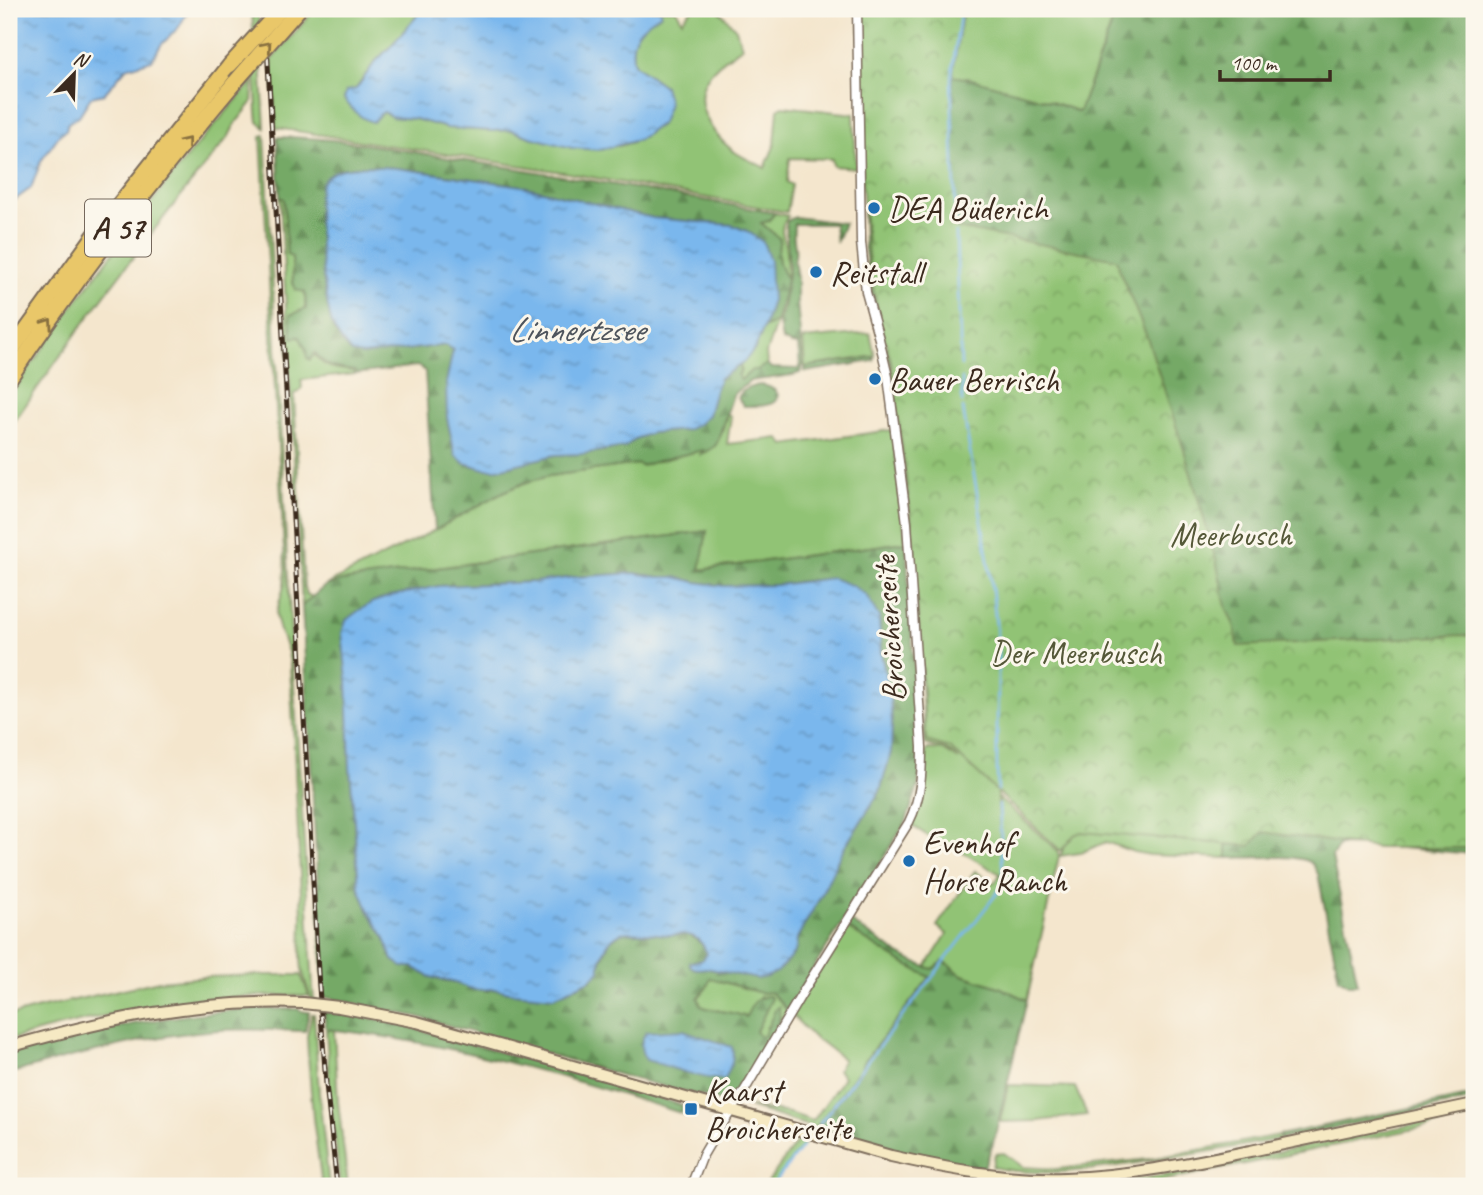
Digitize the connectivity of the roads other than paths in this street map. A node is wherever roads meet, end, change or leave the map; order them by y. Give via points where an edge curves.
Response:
1 (281, 9) edge
2 (299, 9) edge
3 (857, 9) edge
4 (9, 354) edge
5 (9, 379) edge
6 (9, 1046) edge
7 (1474, 1104) edge
8 (731, 1111) junction
9 (691, 1186) edge

1 - 4 highway, A 57, bridge via 230,65 97,232
5 -> 2 highway, A 57, bridge via 158,176
3 - 8 street, Broicherseite via 861,242 866,292 888,377 906,523 921,783 909,822
6 - 8 main road, bridge via 181,1008 303,1003 417,1022
7 - 8 main road via 1169,1167 1063,1178 1009,1177 942,1167
8 - 9 street, Broicherseite via 703,1155

